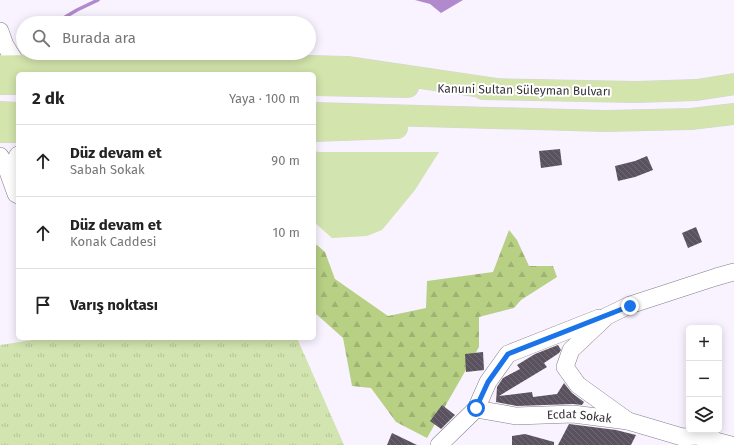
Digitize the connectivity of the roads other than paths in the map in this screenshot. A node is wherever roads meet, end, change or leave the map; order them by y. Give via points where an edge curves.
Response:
1 (0, 31) edge
2 (33, 72) edge
3 (15, 73) edge
4 (0, 84) edge
5 (734, 84) edge
6 (316, 85) edge
7 (496, 89) junction
8 (0, 112) edge
9 (16, 113) edge
10 (316, 113) edge
11 (734, 114) edge
12 (513, 118) junction
13 (316, 130) edge
14 (0, 132) edge
15 (16, 132) edge
16 (0, 156) edge
17 (16, 192) edge
18 (734, 272) edge
19 (607, 316) junction
20 (476, 408) junction
21 (628, 421) junction
22 (439, 445) edge
23 (731, 445) edge

1 - 3 street
2 - 7 main road via 196,63 347,67
3 - 4 main road
5 - 7 main road, Kanuni Sultan Süleyman Bulvarı via 697,90 636,92
6 - 7 main road, Kanuni Sultan Süleyman Bulvarı
8 - 9 main road
10 - 12 main road
11 - 12 main road via 691,119 613,121
12 - 13 main road via 411,128
14 - 15 main road
16 - 17 street
18 - 19 street
19 - 20 street via 508,354 488,382
19 - 21 street via 571,350 565,367 578,385
20 - 21 street, Ecdat Sokak via 516,416 574,414
20 - 22 street
21 - 23 street, Ecdat Sokak via 682,437 697,436

